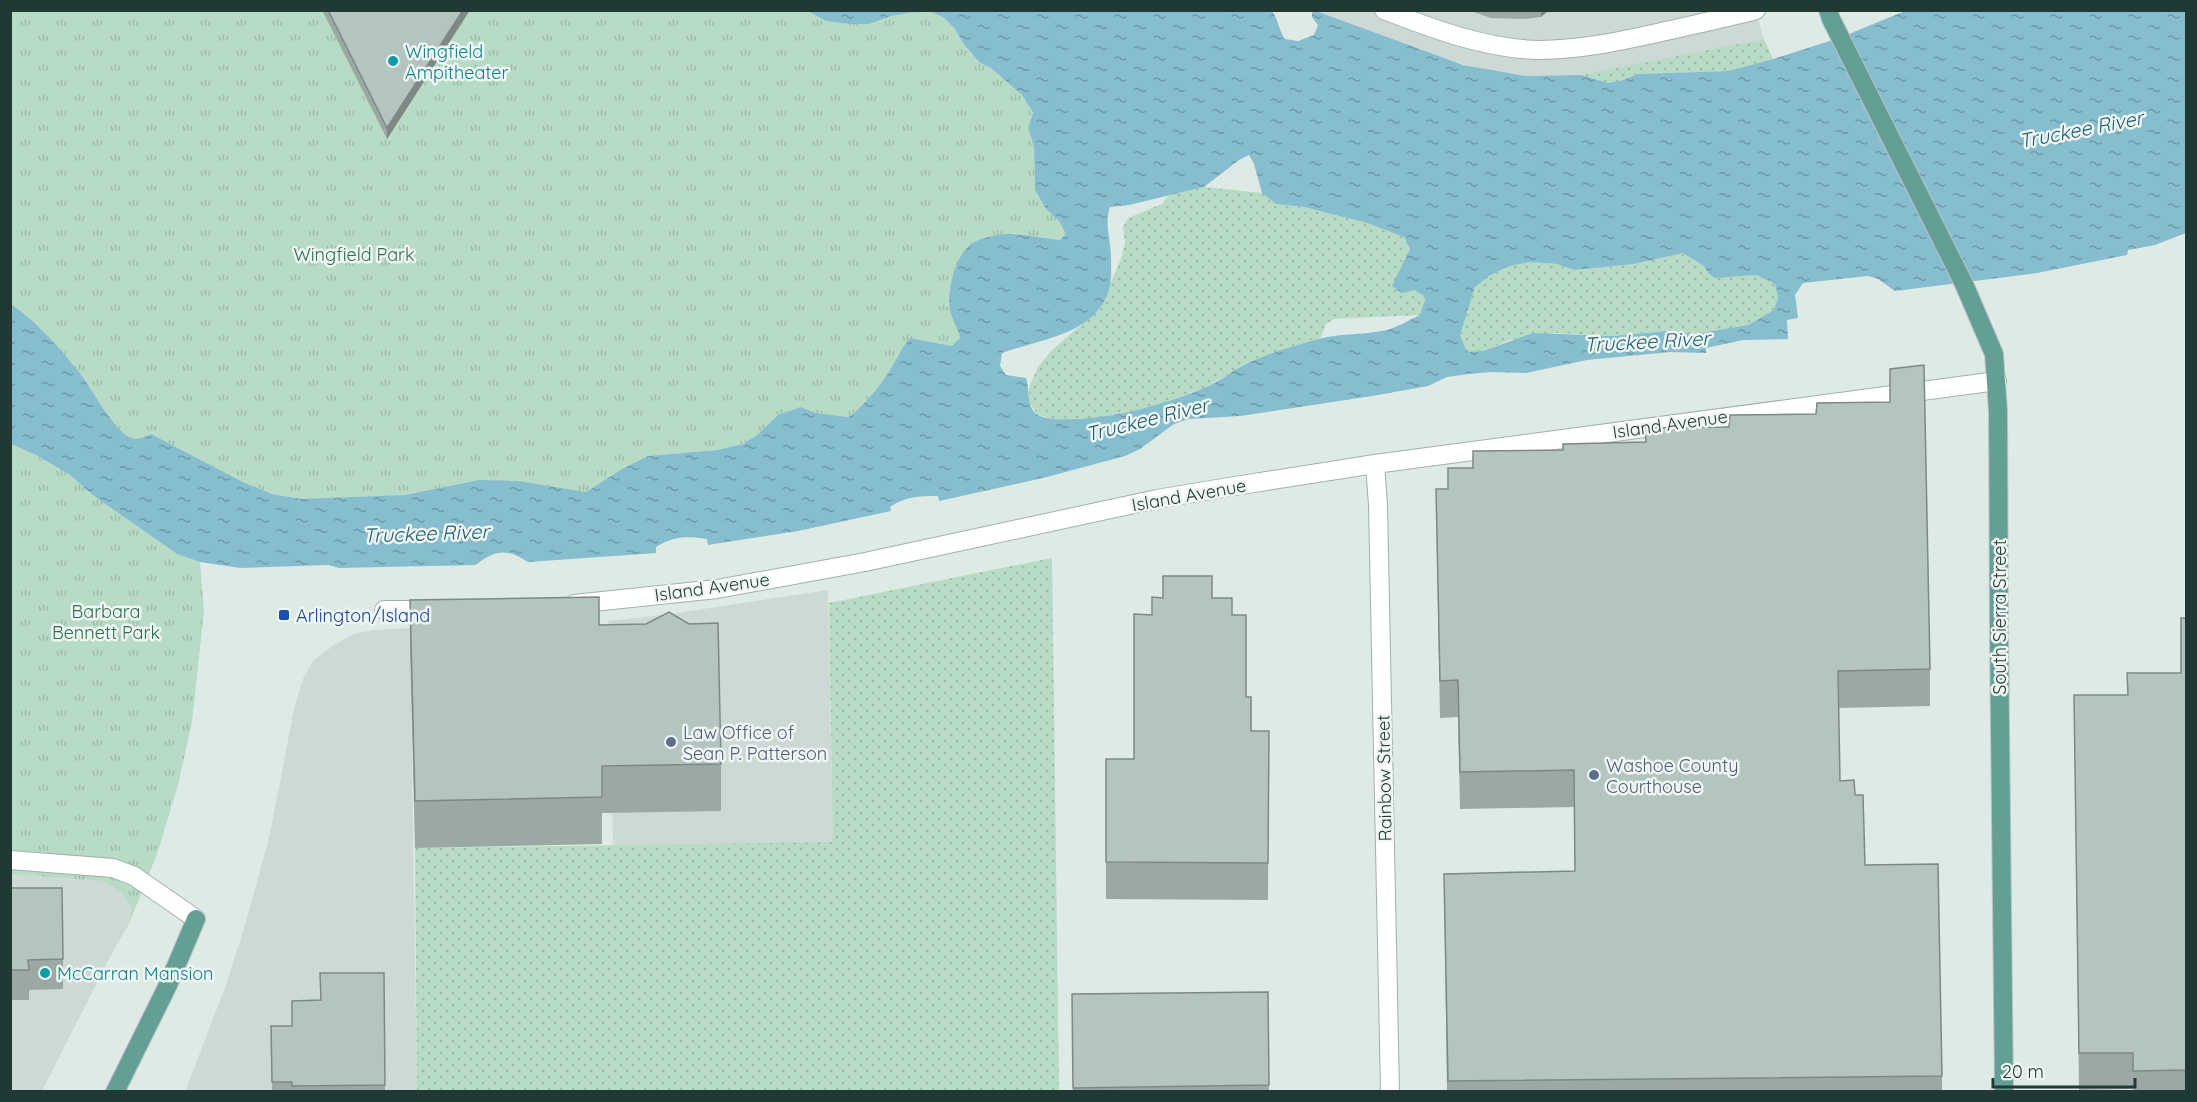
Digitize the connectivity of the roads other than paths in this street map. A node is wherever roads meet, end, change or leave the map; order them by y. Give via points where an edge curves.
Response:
1 (1384, 10) edge
2 (1756, 10) edge
3 (1830, 15) edge
4 (1997, 381) junction
5 (1375, 464) junction
6 (553, 606) edge
7 (454, 609) edge
8 (384, 610) dead end
9 (10, 860) edge
10 (196, 919) joint
11 (115, 1092) edge
12 (1390, 1092) edge
13 (2004, 1092) edge

1 - 2 street via 1452,34 1499,46 1538,50 1623,41
3 - 4 main road, South Sierra Street via 1964,284 1994,354
4 - 5 street, Island Avenue
4 - 13 main road, South Sierra Street
5 - 6 street, Island Avenue via 1156,499 865,562 717,589
5 - 12 street, Rainbow Street
7 - 8 street
9 - 10 street via 113,868 134,876
10 - 11 main road via 168,986

